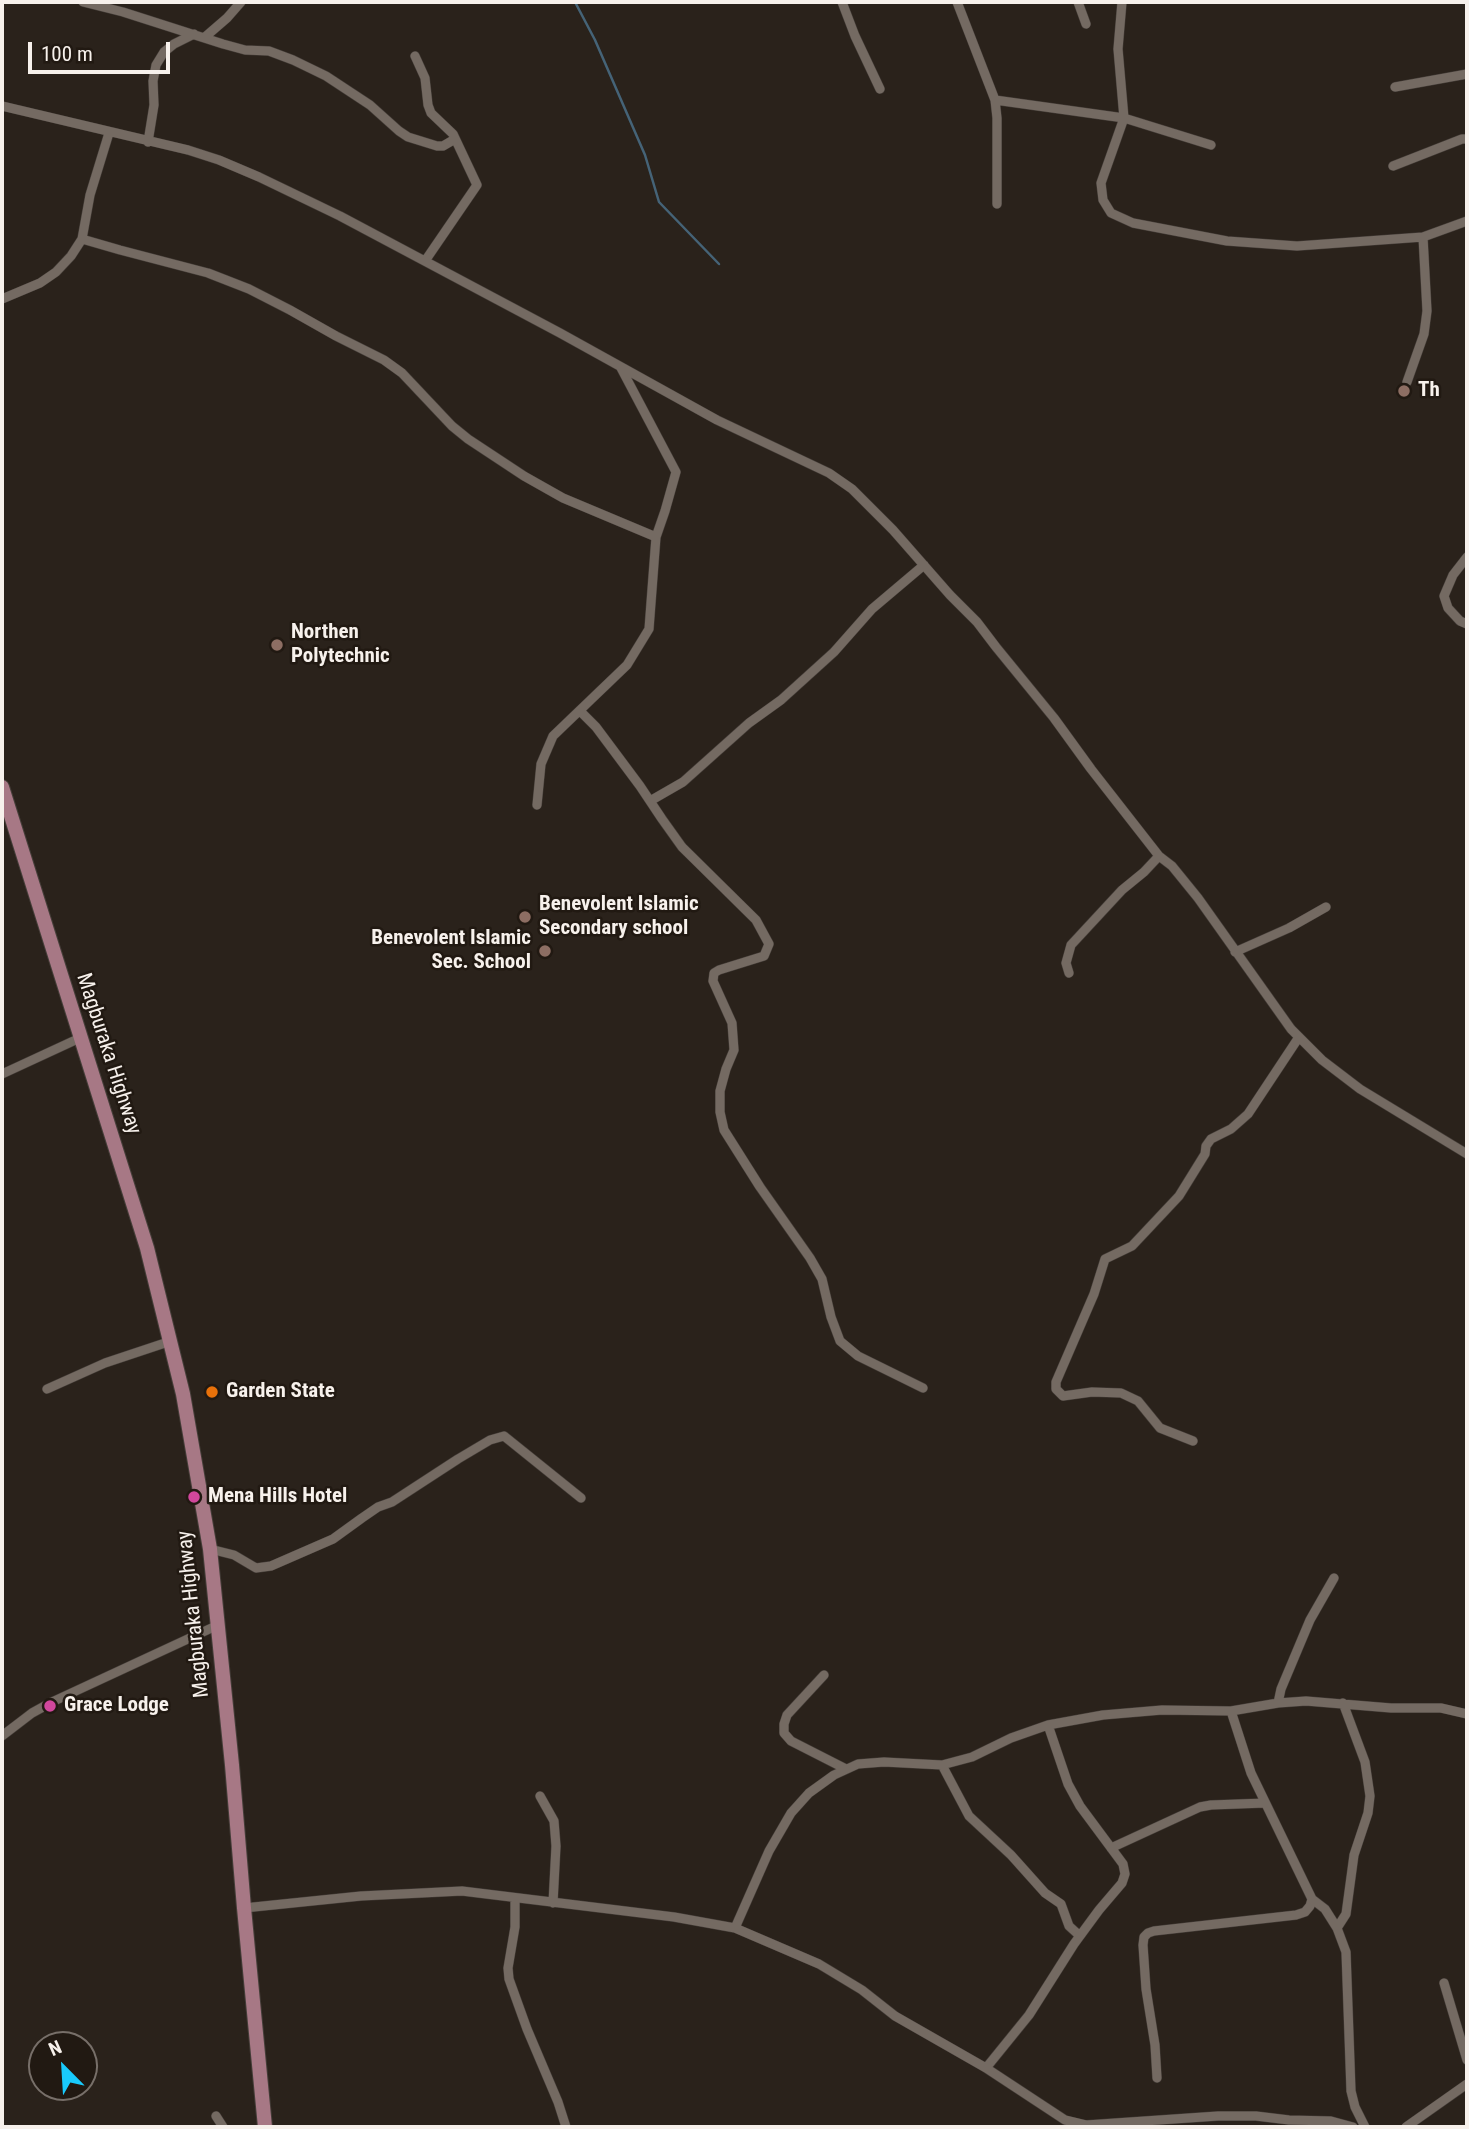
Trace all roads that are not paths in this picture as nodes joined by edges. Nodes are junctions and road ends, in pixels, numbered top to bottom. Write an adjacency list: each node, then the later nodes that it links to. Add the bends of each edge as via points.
1 (83, 2): 8 (street)
2 (241, 2): 9 (street)
3 (842, 2): 13 (street)
4 (957, 2): 14 (street)
5 (1077, 2): 7 (street)
6 (1122, 2): 16 (street, via 1118,49)
7 (1086, 24)
8 (194, 34): 9 (street); 20 (street, via 164,52 156,65)
9 (205, 37): 18 (street, via 244,50 269,51 310,67 419,141 443,146)
10 (415, 56): 18 (street, via 425,78 431,113)
11 (1467, 74): 12 (street)
12 (1395, 87)
13 (880, 89)
14 (995, 100): 16 (street); 23 (street)
15 (2, 106): 17 (street)
16 (1124, 118): 21 (street); 25 (street, via 1101,183 1111,213 1133,222 1227,241 1297,246)
17 (109, 133): 20 (street); 26 (street)
18 (455, 139): 27 (street, via 477,185)
19 (1467, 139): 22 (street)
20 (148, 142): 27 (street, via 188,150 260,177)
21 (1211, 145)
22 (1394, 166)
23 (997, 204)
24 (1467, 221): 25 (street)
25 (1423, 237): 30 (street, via 1427,311)
26 (82, 239): 28 (street, via 56,272); 31 (street, via 208,273 290,310 384,360 452,426 524,476 563,498)
27 (425, 261): 29 (street)
28 (2, 299)
29 (620, 366): 31 (street, via 676,471); 33 (street, via 717,420 830,473 852,489)
30 (1407, 382)
31 (656, 537): 35 (street, via 649,629 627,665)
32 (1467, 557): 34 (street, via 1444,596 1448,608)
33 (923, 565): 37 (street, via 781,700 683,782); 39 (street, via 978,622)
34 (1467, 624)
35 (580, 711): 37 (street); 38 (street, via 553,736 545,752)
36 (2, 788): 43 (main road, Magburaka Highway)
37 (650, 801): 49 (street, via 682,847 756,920 769,944 764,956 714,973 713,981 732,1023 734,1050 720,1091 723,1130 822,1279 840,1341 858,1356)
38 (537, 805)
39 (1159, 856): 41 (street, via 1193,891); 42 (street, via 1071,945 1066,963)
40 (1326, 907): 41 (street)
41 (1236, 951): 44 (street)
42 (1069, 973)
43 (82, 1037): 45 (street); 47 (main road, Magburaka Highway)
44 (1299, 1037): 46 (street, via 1360,1089); 50 (street, via 1248,1114 1211,1139 1179,1196 1132,1246 1105,1259 1056,1382 1063,1396 1121,1393 1138,1401 1160,1428)
45 (2, 1074)
46 (1467, 1154)
47 (171, 1341): 48 (street); 52 (main road, Magburaka Highway)
48 (47, 1388)
49 (923, 1388)
50 (1194, 1441)
51 (581, 1499): 52 (street, via 504,1436 378,1507 333,1539 271,1566 256,1567)
52 (210, 1549): 54 (main road, Magburaka Highway)
53 (1334, 1578): 56 (street, via 1310,1620)
54 (218, 1625): 61 (street, via 52,1702); 70 (main road, Magburaka Highway)
55 (824, 1675): 63 (street, via 787,1716 784,1733)
56 (1278, 1703): 57 (street); 58 (street)
57 (1343, 1703): 59 (street, via 1441,1708); 72 (street, via 1365,1762 1370,1796 1354,1855 1346,1914)
58 (1231, 1711): 60 (street, via 1162,1710); 65 (street)
59 (1467, 1714)
60 (1048, 1725): 62 (street); 66 (street, via 1068,1784)
61 (2, 1736)
62 (942, 1765): 63 (street, via 884,1762); 73 (street, via 969,1816 1045,1894 1061,1904 1069,1926)
63 (846, 1769): 71 (street, via 809,1793 791,1813)
64 (540, 1797): 69 (street, via 554,1822)
65 (1265, 1803): 66 (street, via 1200,1807); 68 (street)
66 (1111, 1848): 73 (street, via 1123,1864 1122,1883)
67 (515, 1898): 69 (street); 70 (street, via 462,1891); 82 (street, via 509,1979)
68 (1312, 1899): 72 (street); 77 (street, via 1305,1912 1296,1915 1154,1931 1144,1937)
69 (552, 1903): 71 (street, via 674,1916)
70 (244, 1908): 81 (main road, Magburaka Highway)
71 (735, 1928): 76 (street, via 819,1964 895,2016)
72 (1337, 1928): 84 (street, via 1346,1952 1351,2091)
73 (1080, 1936): 76 (street, via 1029,2015)
74 (1444, 1983): 75 (street)
75 (1467, 2060)
76 (986, 2068): 83 (street, via 1078,2124 1231,2116 1331,2121)
77 (1157, 2078)
78 (1467, 2084): 85 (street)
79 (216, 2116): 80 (street)
80 (223, 2127)
81 (265, 2127)
82 (566, 2127)
83 (1353, 2127)
84 (1365, 2127)
85 (1406, 2127)

